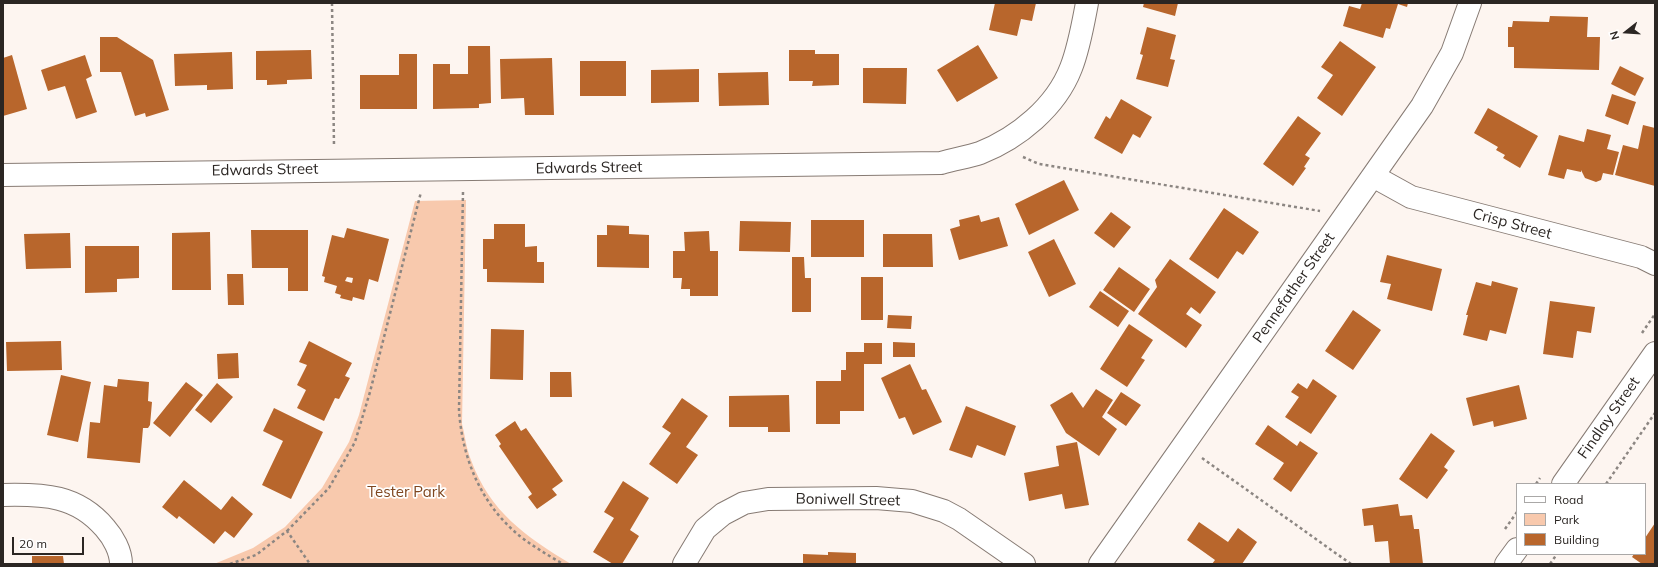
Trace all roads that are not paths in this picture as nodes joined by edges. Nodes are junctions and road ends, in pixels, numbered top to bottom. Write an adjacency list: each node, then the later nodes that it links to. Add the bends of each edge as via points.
1 (1088, 3): 3 (street, Edwards Street, via 1071,69 1042,112 1013,136 979,153 941,163 328,169)
2 (1470, 3): 4 (street, Pennefather Street, via 1452,53 1422,106)
3 (3, 176)
4 (1373, 176): 5 (street, Crisp Street, via 1411,197 1641,257); 13 (street, Pennefather Street)
5 (1655, 264)
6 (1655, 353): 7 (street, Findlay Street)
7 (1564, 483)
8 (3, 495): 10 (street, via 39,494 69,501 94,515 112,536)
9 (1516, 550): 14 (street)
10 (121, 564)
11 (684, 564): 12 (street, Boniwell Street, via 705,529 723,514 744,503 768,499 876,498 912,501 944,511)
12 (1024, 564)
13 (1100, 564)
14 (1506, 564)

